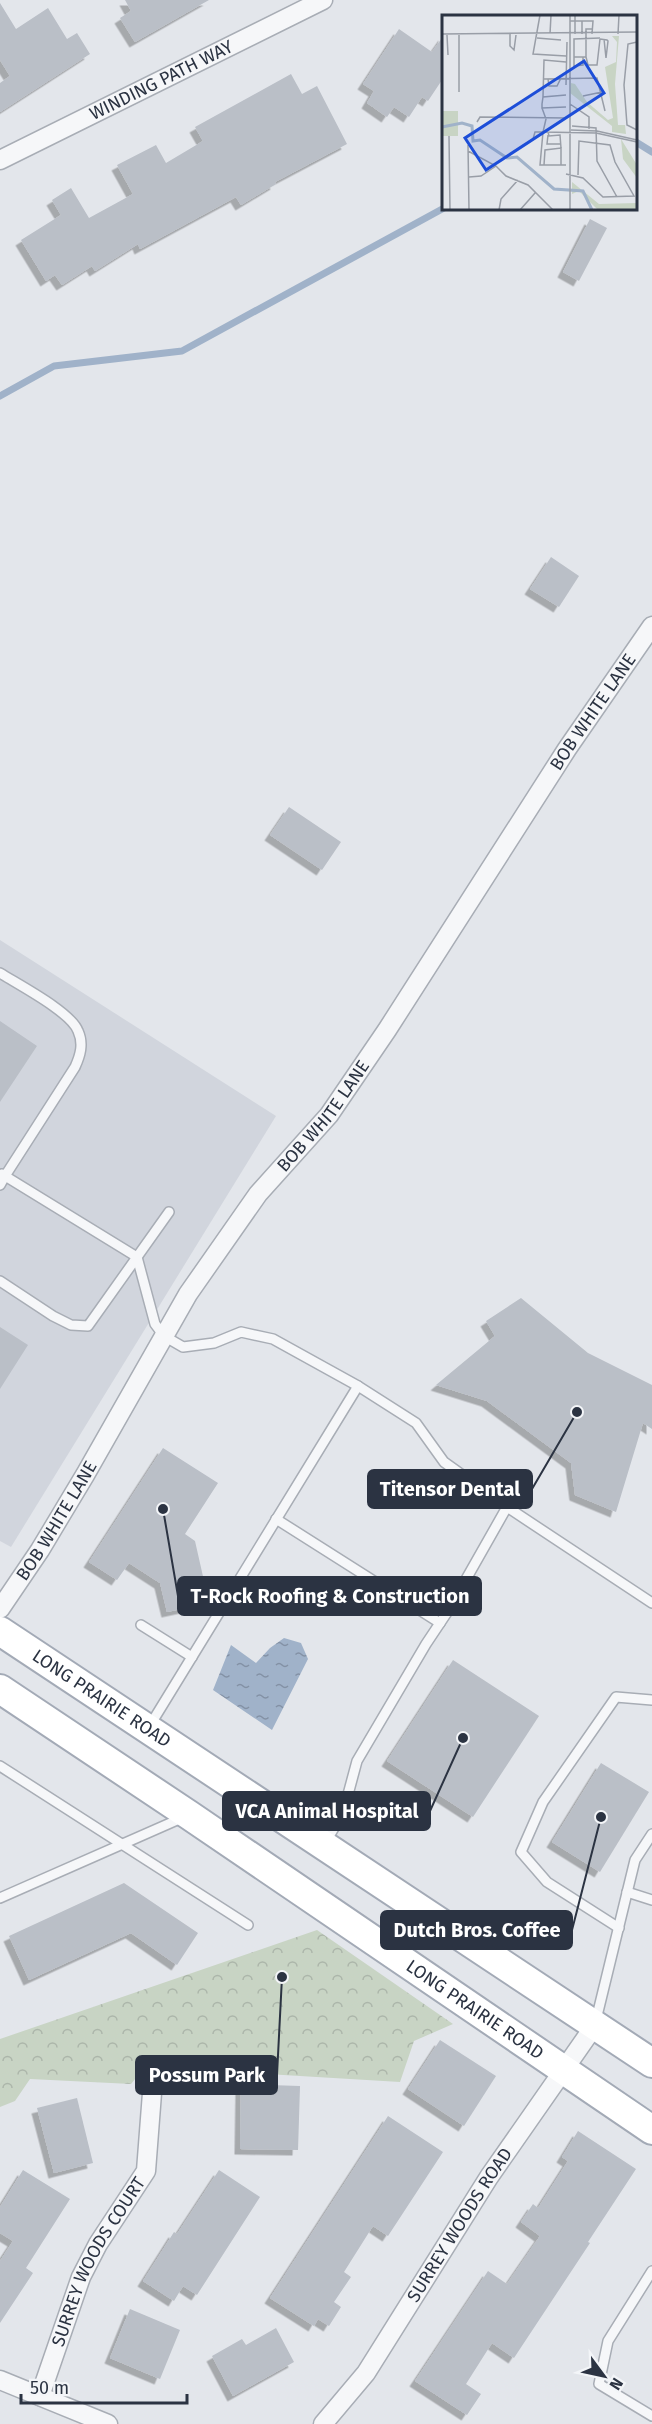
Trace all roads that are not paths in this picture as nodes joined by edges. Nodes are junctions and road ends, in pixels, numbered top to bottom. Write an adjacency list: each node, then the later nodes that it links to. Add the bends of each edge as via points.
1 (323, 0): 2 (street, WINDING PATH WAY)
2 (0, 160)
3 (652, 626): 9 (street, BOB WHITE LANE, via 567,749 335,1106 258,1194 188,1294)
4 (0, 973): 5 (lane, via 68,1017 79,1031 81,1052)
5 (2, 1178): 7 (lane)
6 (169, 1212): 7 (lane)
7 (137, 1257): 8 (lane, via 88,1326 70,1325 52,1316); 9 (lane, via 155,1324)
8 (0, 1281)
9 (164, 1336): 10 (lane, via 183,1347 214,1343 241,1332 273,1339); 14 (street, BOB WHITE LANE, via 46,1541)
10 (358, 1386): 11 (lane, via 416,1423 444,1462); 12 (lane)
11 (507, 1507): 13 (lane); 15 (lane)
12 (276, 1518): 15 (lane); 18 (lane)
13 (652, 1603)
14 (0, 1609)
15 (440, 1623): 26 (lane, via 357,1761 343,1813)
16 (141, 1625): 18 (lane)
17 (0, 1631): 21 (main road, LONG PRAIRIE ROAD)
18 (192, 1657): 21 (lane)
19 (0, 1689): 23 (main road, LONG PRAIRIE ROAD)
20 (652, 1700): 31 (lane, via 616,1697 543,1802 521,1852 547,1882)
21 (147, 1729): 26 (main road, LONG PRAIRIE ROAD)
22 (0, 1766): 25 (lane)
23 (189, 1815): 25 (lane); 34 (main road, LONG PRAIRIE ROAD)
24 (652, 1834): 27 (lane, via 635,1860)
25 (123, 1844): 28 (lane); 30 (lane)
26 (324, 1845): 32 (main road, LONG PRAIRIE ROAD)
27 (627, 1892): 29 (lane); 31 (lane)
28 (0, 1898)
29 (652, 1900)
30 (248, 1925)
31 (619, 1928): 32 (lane)
32 (595, 2025): 33 (main road, LONG PRAIRIE ROAD); 34 (street, SURREY WOODS ROAD)
33 (652, 2063)
34 (563, 2071): 36 (main road, LONG PRAIRIE ROAD); 42 (street, SURREY WOODS ROAD, via 489,2177 366,2373)
35 (152, 2093): 39 (street, SURREY WOODS COURT, via 146,2171 81,2277)
36 (652, 2130)
37 (652, 2271): 40 (lane, via 608,2340 599,2384)
38 (0, 2380): 39 (street)
39 (40, 2396): 41 (street)
40 (652, 2416)
41 (108, 2424)
42 (323, 2424)

